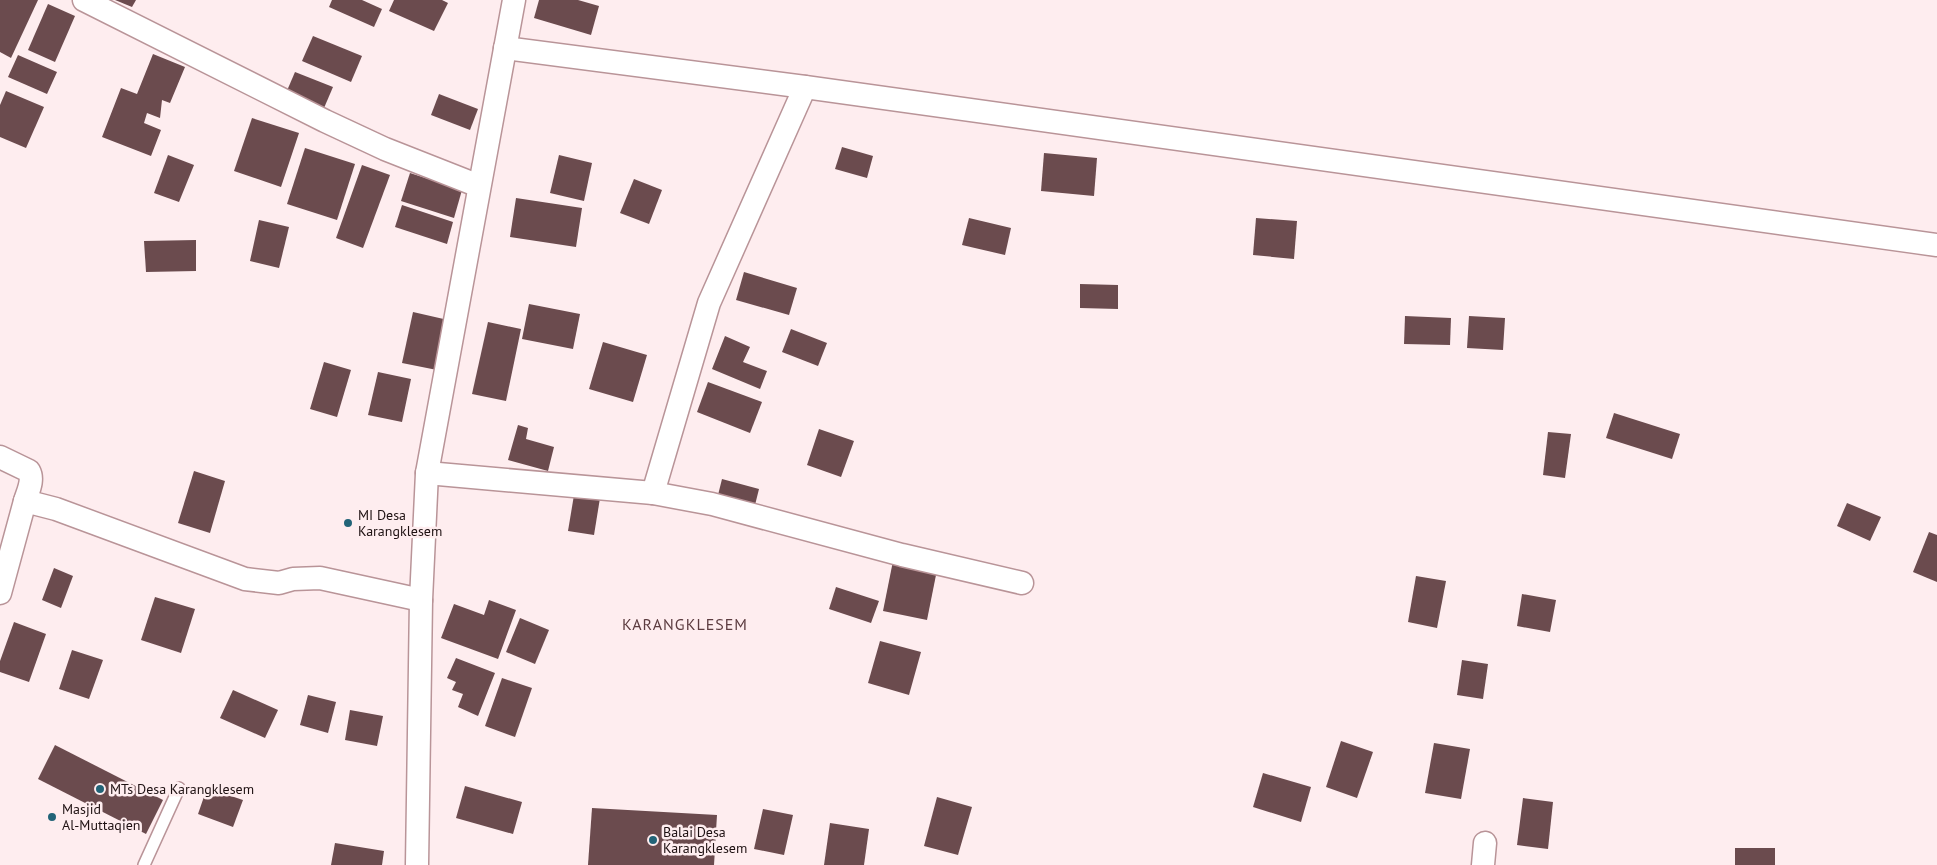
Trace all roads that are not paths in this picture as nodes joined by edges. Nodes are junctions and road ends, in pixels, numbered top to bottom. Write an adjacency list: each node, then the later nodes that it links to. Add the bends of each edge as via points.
1 (84, 0): 5 (street, via 334,125)
2 (514, 0): 3 (street)
3 (505, 48): 4 (street); 5 (street)
4 (805, 87): 6 (street); 9 (street, via 709,302)
5 (479, 186): 8 (street)
6 (1937, 245)
7 (0, 457): 10 (street, via 31,474)
8 (427, 472): 9 (street); 13 (street)
9 (653, 493): 11 (street, via 712,504 902,555)
10 (25, 501): 12 (street); 13 (street, via 56,509 245,579 279,583 320,578)
11 (1022, 583)
12 (0, 593)
13 (421, 600): 16 (street)
14 (179, 788): 15 (lane)
15 (144, 865)
16 (417, 865)

